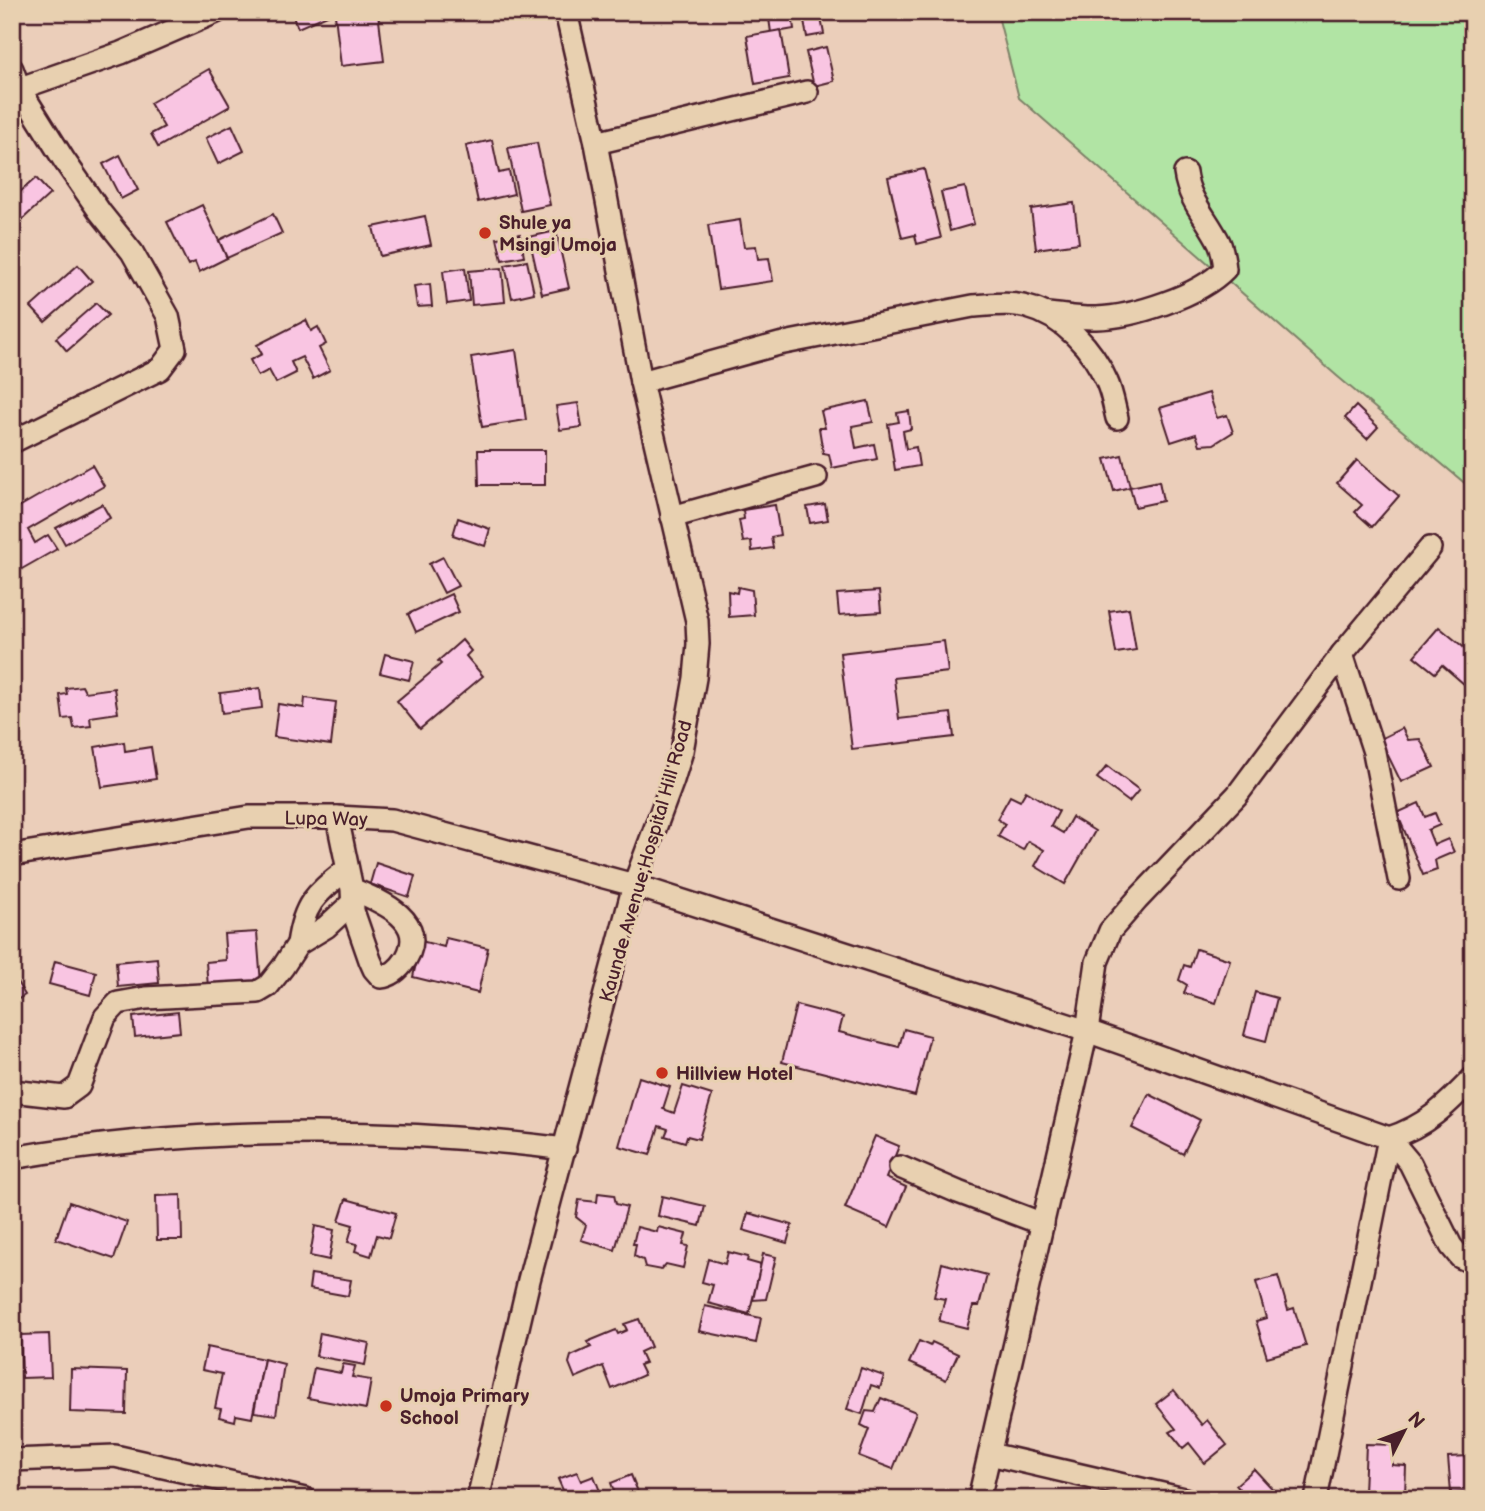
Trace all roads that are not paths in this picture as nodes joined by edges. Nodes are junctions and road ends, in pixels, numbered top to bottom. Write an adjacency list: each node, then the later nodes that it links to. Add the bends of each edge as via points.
1 (216, 12): 3 (street, via 121,53)
2 (566, 12): 5 (street, Kaunde Avenue;Hospital Hill Road)
3 (15, 83): 10 (street, via 100,212 132,252 168,316 175,349 160,369)
4 (807, 92): 5 (street)
5 (596, 143): 8 (street, Kaunde Avenue;Hospital Hill Road)
6 (1185, 173): 7 (street, via 1192,200 1220,244 1225,269 1170,301 1129,313 1096,318)
7 (1045, 314): 8 (street, via 1005,304 973,306 779,344); 9 (street, via 1088,349 1107,382)
8 (641, 382): 12 (street, Kaunde Avenue;Hospital Hill Road)
9 (1117, 418)
10 (12, 442)
11 (816, 477): 12 (street)
12 (672, 517): 18 (street, Kaunde Avenue;Hospital Hill Road, via 697,621 698,644 682,751)
13 (1430, 548): 14 (street)
14 (1342, 654): 17 (street, via 1374,752); 21 (street, via 1237,794 1111,931 1097,962)
15 (337, 817): 16 (street, Lupa Way, via 249,817); 18 (street, Lupa Way, via 392,820); 19 (street)
16 (12, 855)
17 (1399, 879)
18 (634, 885): 21 (street, Lupa Way); 25 (street, Kaunde Avenue;Hospital Hill Road)
19 (350, 887): 20 (street, via 326,927); 20 (street, via 309,904)
20 (298, 943): 23 (street, via 268,986 258,992 118,1003 105,1017 79,1086 72,1093 64,1097)
21 (1087, 1031): 24 (street, Lupa Way); 28 (street)
22 (1473, 1078): 24 (street, via 1426,1122)
23 (12, 1091)
24 (1389, 1138): 29 (street, via 1410,1163 1451,1246); 36 (street)
25 (565, 1149): 26 (street, via 466,1138 267,1134 66,1149); 33 (street, Kaunde Avenue;Hospital Hill Road)
26 (12, 1158)
27 (900, 1167): 28 (street)
28 (1043, 1224): 30 (street)
29 (1473, 1263)
30 (990, 1454): 34 (street); 35 (street)
31 (12, 1460): 32 (street, via 115,1457)
32 (305, 1499)
33 (478, 1499)
34 (979, 1499)
35 (1184, 1499)
36 (1315, 1499)

